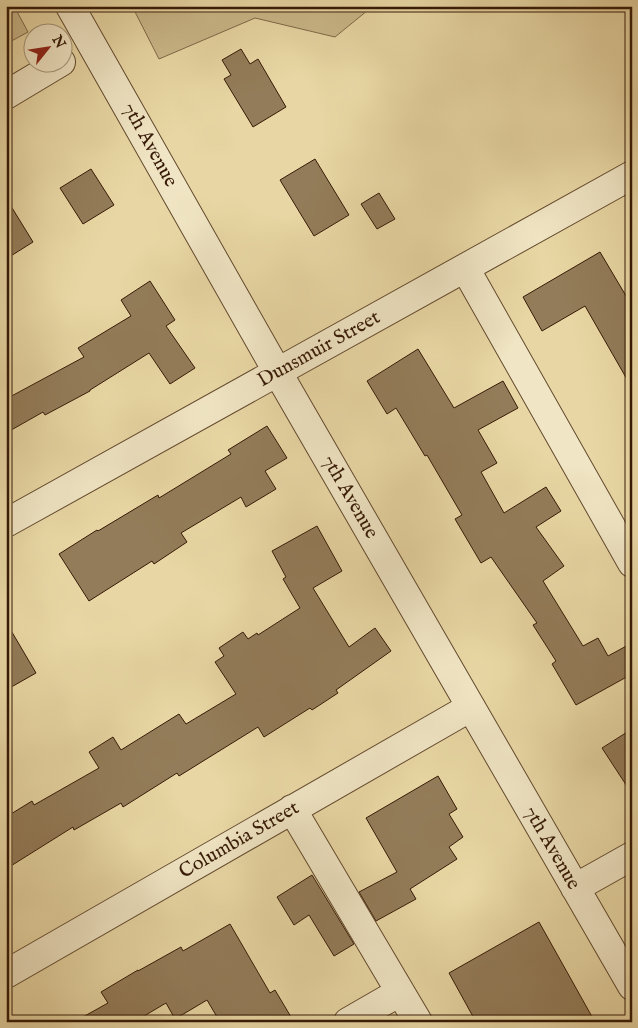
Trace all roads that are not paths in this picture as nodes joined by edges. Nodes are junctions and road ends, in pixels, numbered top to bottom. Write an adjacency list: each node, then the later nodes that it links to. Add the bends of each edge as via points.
1 (70, 6): 2 (street, 7th Avenue)
2 (93, 45): 3 (street); 8 (street, 7th Avenue)
3 (72, 57)
4 (44, 72): 5 (street)
5 (6, 94)
6 (632, 175): 7 (street, Dunsmuir Street)
7 (465, 268): 8 (street, Dunsmuir Street); 10 (street)
8 (278, 373): 9 (street, Dunsmuir Street); 11 (street, 7th Avenue)
9 (6, 523)
10 (632, 562)
11 (471, 707): 12 (street, Columbia Street); 14 (street, 7th Avenue)
12 (292, 809): 15 (street, Columbia Street); 17 (street)
13 (632, 856): 14 (street)
14 (575, 888): 16 (street, 7th Avenue)
15 (6, 974)
16 (632, 986)
17 (400, 992): 18 (street); 19 (street)
18 (348, 1022)
19 (418, 1022)

